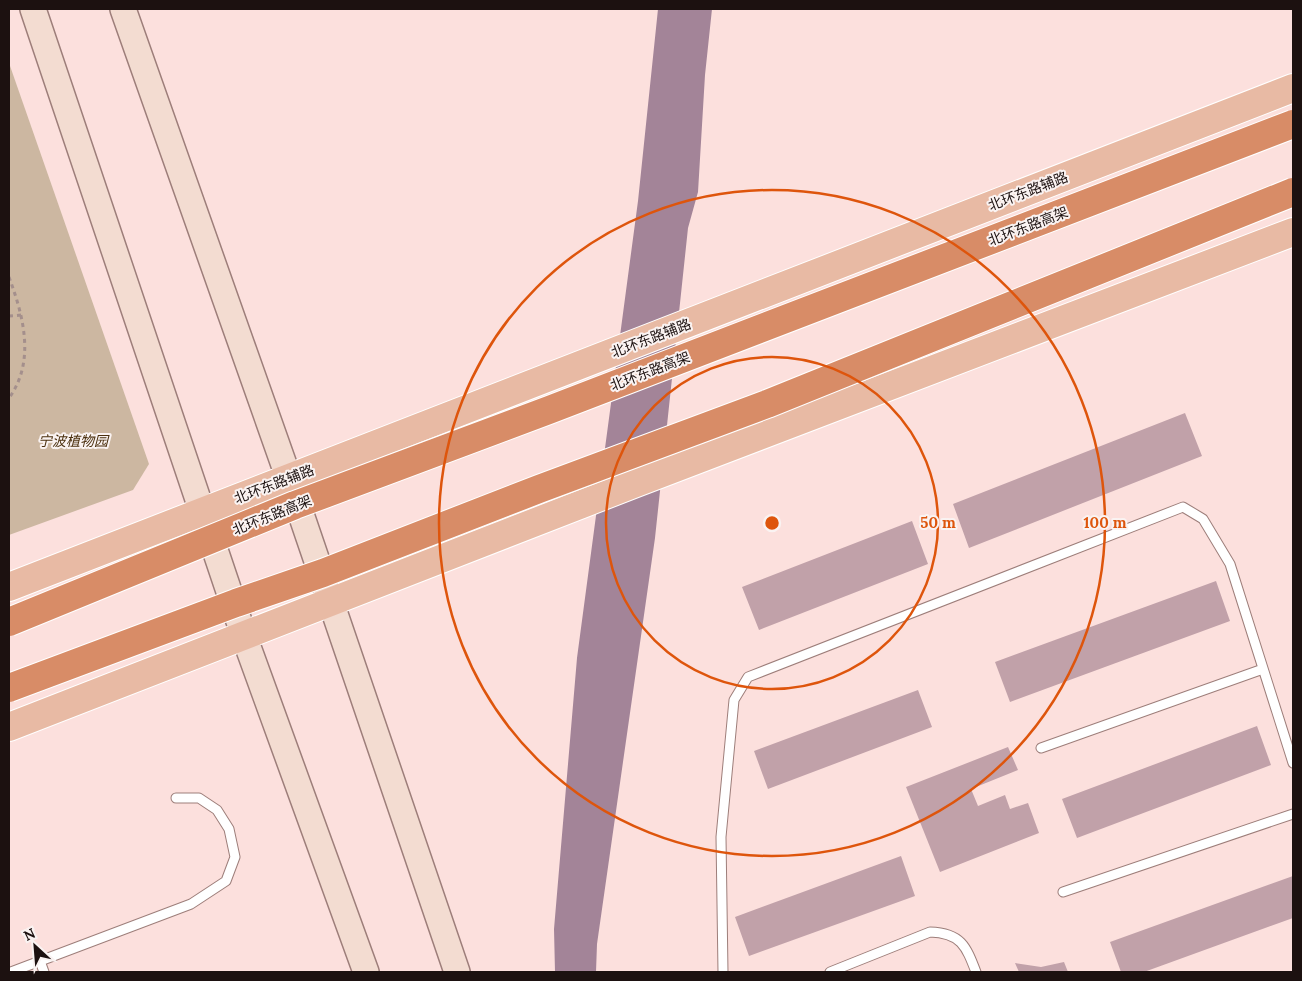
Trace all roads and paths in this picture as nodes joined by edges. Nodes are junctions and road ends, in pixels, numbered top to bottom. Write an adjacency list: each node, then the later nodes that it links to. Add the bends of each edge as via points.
1 (32, 9): 12 (street)
2 (123, 9): 11 (street)
3 (1293, 88): 11 (main road, 北环东路辅路)
4 (1293, 124): 15 (highway, 北环东路高架, bridge, via 295,505)
5 (1293, 192): 18 (highway, bridge, via 767,404)
6 (1293, 232): 14 (main road)
7 (9, 276): 8 (path)
8 (22, 315): 9 (path); 10 (path, via 26,342 20,372)
9 (9, 316)
10 (9, 398)
11 (289, 478): 12 (main road, 北环东路辅路); 14 (street)
12 (201, 513): 13 (main road, 北环东路辅路); 16 (street)
13 (9, 588)
14 (330, 602): 16 (main road); 29 (street)
15 (9, 622)
16 (244, 636): 19 (main road); 28 (street)
17 (1263, 669): 20 (lane); 21 (lane); 30 (lane, via 1230,564 1203,518 1183,507 748,677 734,700 721,836)
18 (9, 688)
19 (9, 727)
20 (1041, 748)
21 (1293, 763)
22 (176, 798): 25 (lane, via 199,798 217,810 229,829 235,858 226,881 191,904)
23 (1293, 814): 24 (lane)
24 (1063, 892)
25 (40, 962): 26 (lane); 27 (lane)
26 (11, 972)
27 (44, 972)
28 (366, 972)
29 (457, 972)
30 (723, 972)
31 (830, 972): 32 (lane, via 930,932 946,933 966,947)
32 (976, 972)

